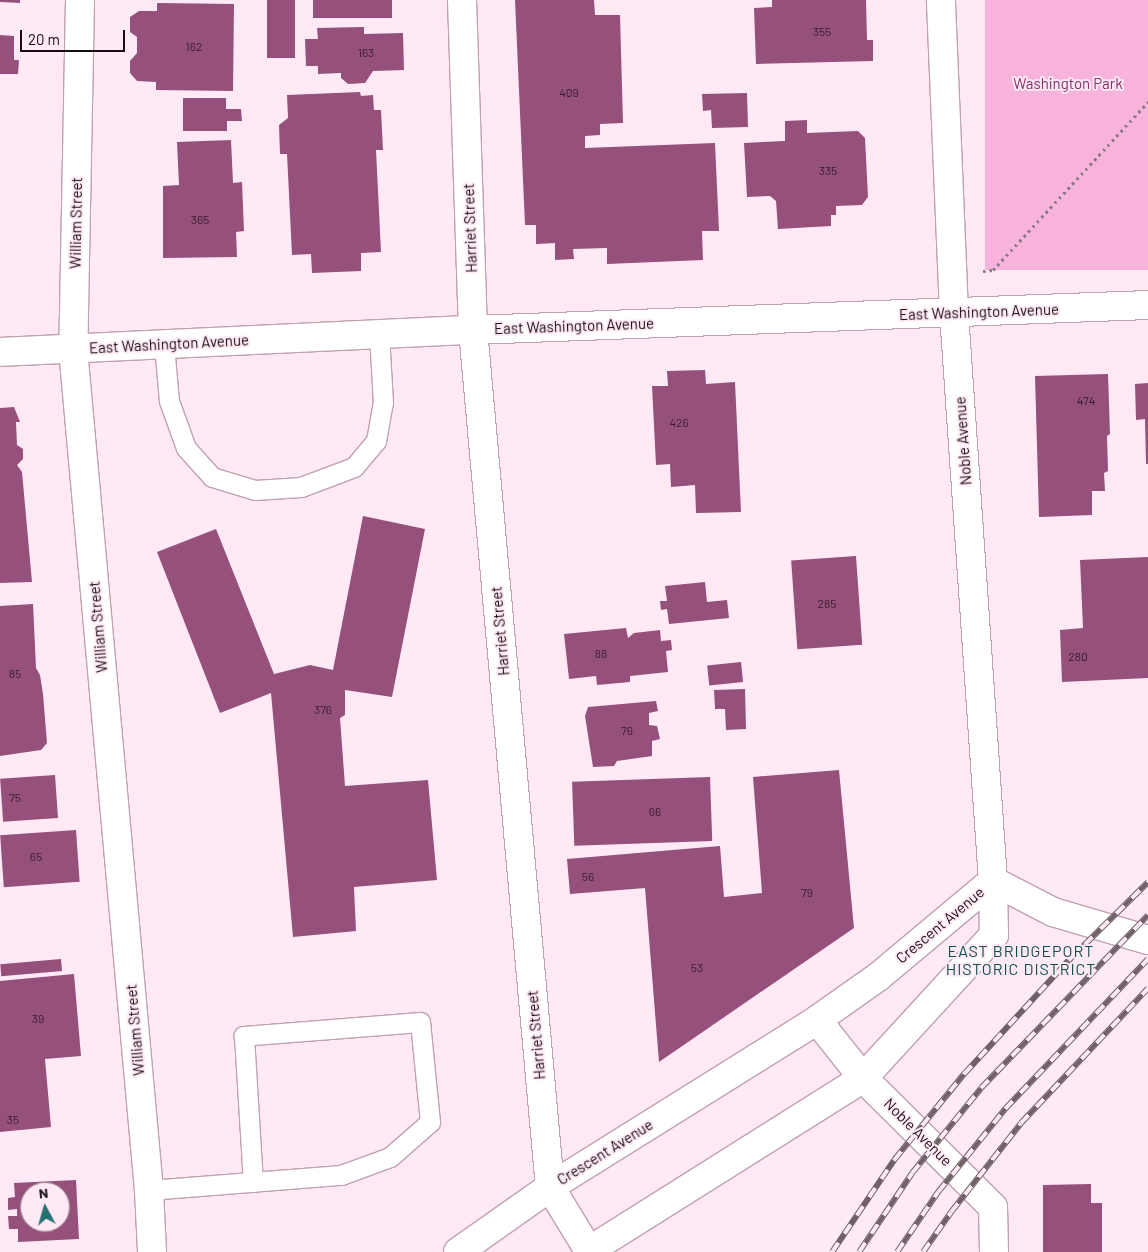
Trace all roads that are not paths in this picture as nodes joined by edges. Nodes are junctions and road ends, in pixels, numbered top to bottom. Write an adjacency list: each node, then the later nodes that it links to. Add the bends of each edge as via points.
1 (80, 0): 9 (main road, William Street)
2 (462, 0): 6 (main road, Harriet Street)
3 (941, 0): 5 (main road, Noble Avenue)
4 (1148, 305): 5 (main road, East Washington Avenue)
5 (954, 313): 6 (main road, East Washington Avenue); 11 (main road, Noble Avenue)
6 (473, 330): 7 (main road, East Washington Avenue); 16 (main road, Harriet Street)
7 (379, 334): 8 (main road, East Washington Avenue); 8 (lane, via 383,403 376,441 354,468 301,486 255,490 212,476 186,448 170,401)
8 (164, 345): 9 (main road, East Washington Avenue)
9 (73, 349): 10 (main road, East Washington Avenue); 17 (main road, William Street)
10 (0, 352)
11 (993, 882): 12 (main road, via 1053,912); 13 (main road, Crescent Avenue, via 878,977); 14 (main road, Crescent Avenue, via 994,935)
12 (1148, 940)
13 (817, 1020): 14 (main road, Noble Avenue); 16 (main road, Crescent Avenue)
14 (863, 1078): 20 (main road, Crescent Avenue); 21 (main road, Noble Avenue, via 992,1207)
15 (253, 1182): 15 (lane, via 341,1175 390,1157 430,1122 420,1022 244,1036); 17 (lane)
16 (550, 1187): 19 (main road, Crescent Avenue); 20 (main road, Harriet Street)
17 (149, 1190): 18 (main road, William Street)
18 (152, 1252)
19 (458, 1252)
20 (588, 1252)
21 (994, 1252)

